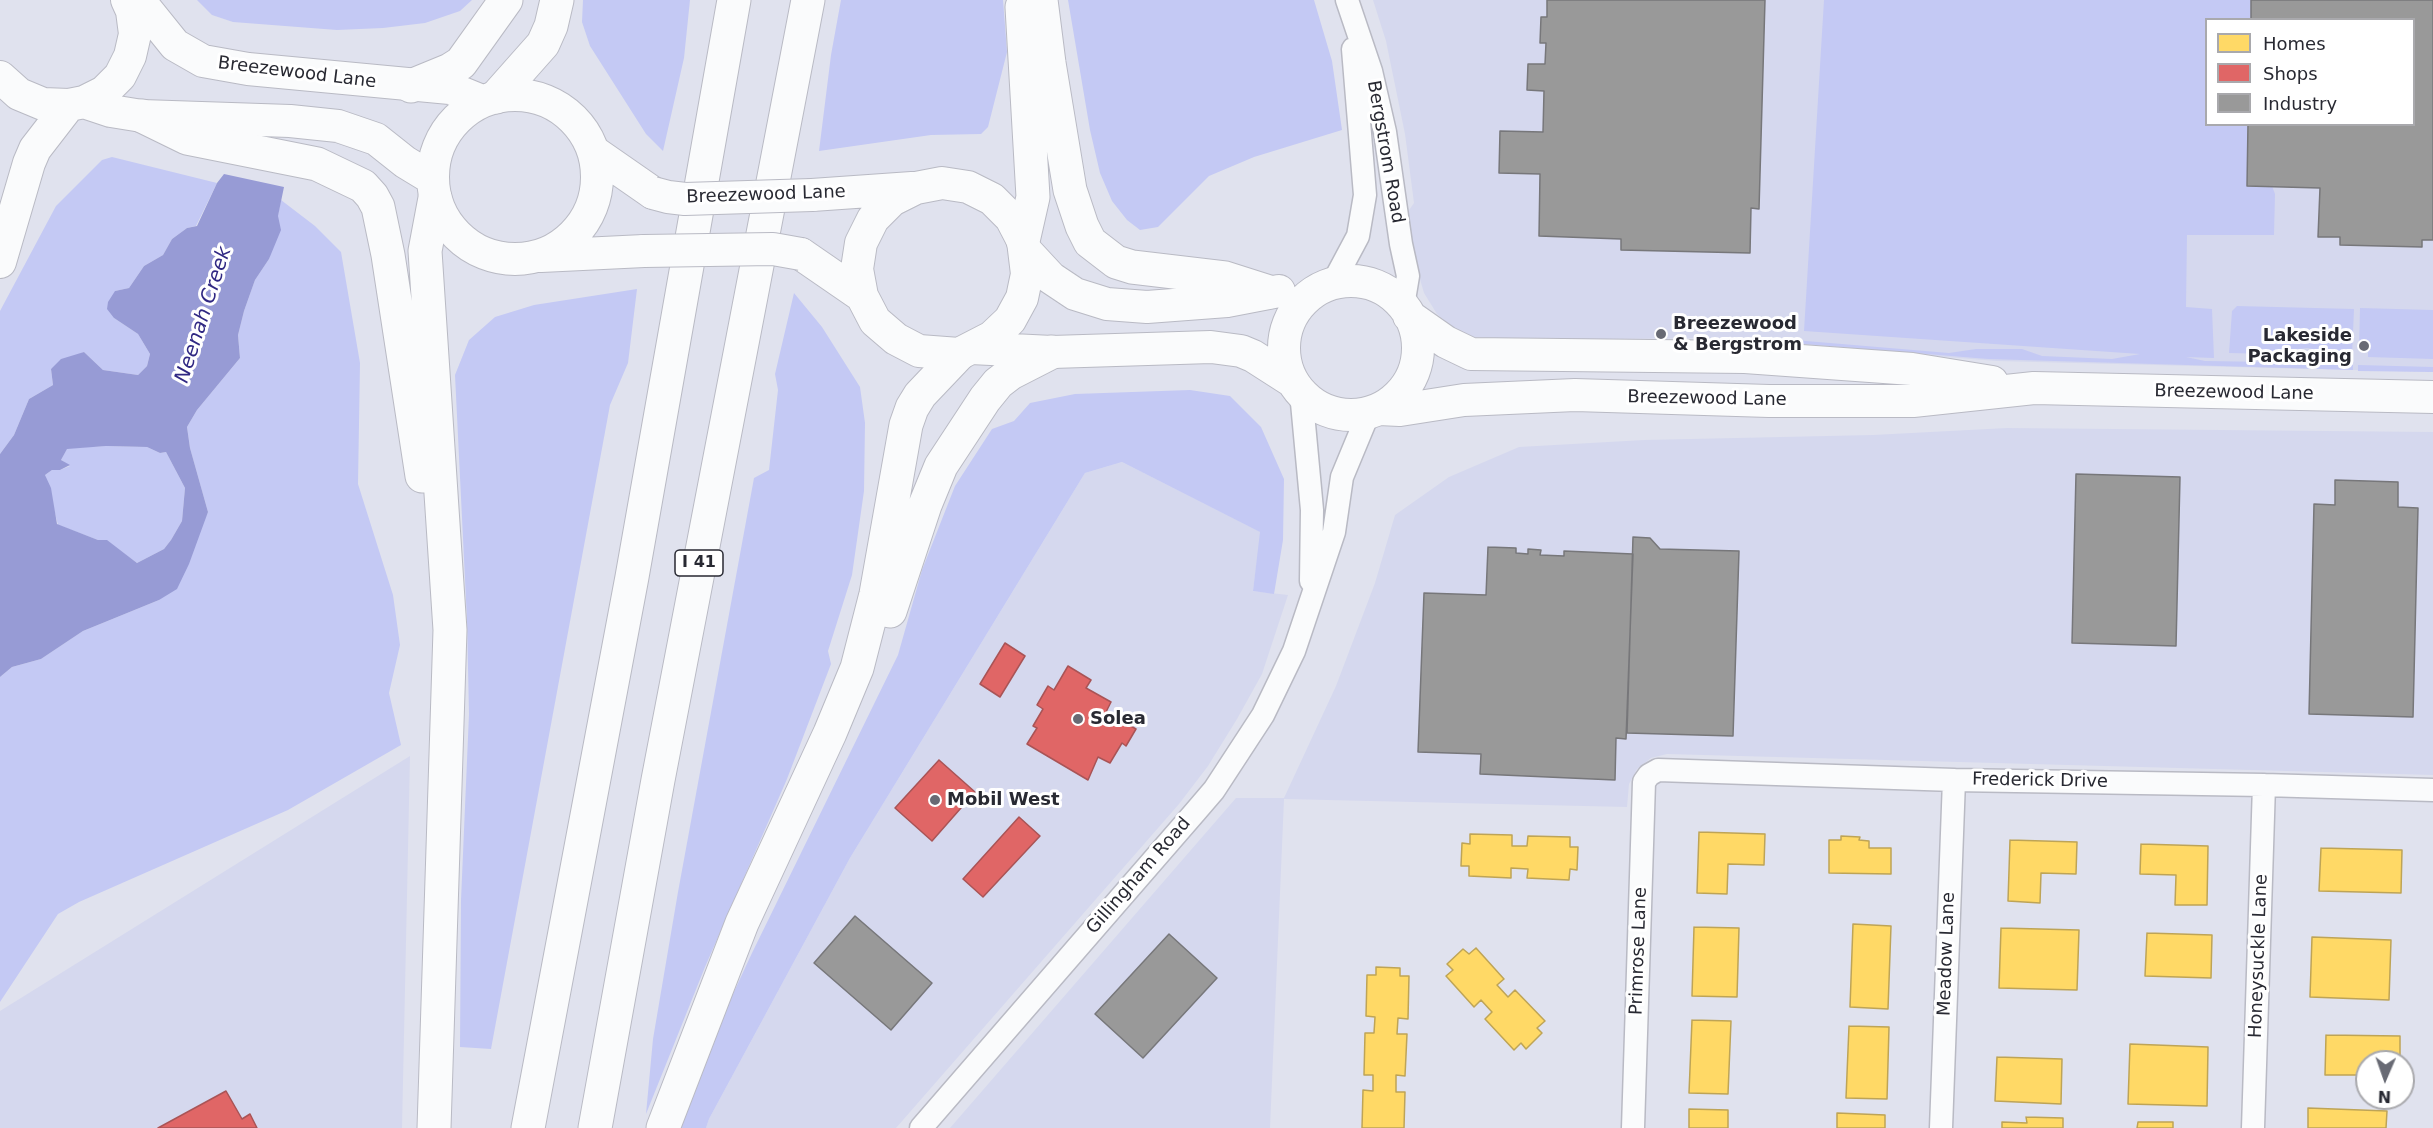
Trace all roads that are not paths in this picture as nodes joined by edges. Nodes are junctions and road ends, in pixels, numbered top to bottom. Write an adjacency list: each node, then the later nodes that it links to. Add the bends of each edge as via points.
1 (128, 0): 13 (main road, via 135,34 130,56 120,76 104,92)
2 (135, 0): 11 (main road, Breezewood Lane, via 174,45 202,61)
3 (506, 0): 11 (highway, via 461,63)
4 (556, 0): 12 (highway, via 543,44)
5 (734, 0): 39 (highway, via 632,577)
6 (808, 0): 40 (highway, I 41)
7 (1021, 0): 18 (highway, via 1033,197)
8 (1041, 0): 22 (highway, via 1071,190 1090,242 1116,262 1132,267 1225,278)
9 (1347, 0): 21 (street, Bergstrom Road, via 1365,195 1358,236); 24 (street, Bergstrom Road, via 1371,71 1384,132 1408,276)
10 (0, 77): 13 (main road, via 19,94 43,104)
11 (411, 86): 12 (main road, Breezewood Lane, via 450,88)
12 (489, 99): 15 (main road, via 521,95 545,100 566,112 583,130); 17 (main road, via 465,111 441,141 434,160)
13 (77, 104): 14 (main road); 20 (main road, via 35,149)
14 (142, 116): 17 (main road, via 339,126 376,139); 33 (highway, via 187,138 317,164 363,186 378,207 433,553)
15 (594, 152): 16 (main road, Breezewood Lane, bridge, via 653,193 685,199); 19 (main road, via 596,195 588,216 558,247)
16 (916, 188): 18 (main road, via 942,183 968,187 992,199 1011,218); 23 (main road, via 892,200 873,219 861,243 857,270)
17 (434, 189): 19 (main road, via 446,222 464,241 486,254 511,259); 33 (highway, via 425,251 448,567)
18 (1024, 246): 22 (main road, via 1051,278 1075,294 1107,304 1147,307 1227,301); 25 (main road, via 1027,274 1022,298 1010,320 992,337)
19 (537, 256): 23 (main road, bridge, via 773,249 801,254)
20 (0, 262)
21 (1326, 284): 22 (main road); 24 (main road, via 1372,285 1389,293); 27 (main road, via 1302,303 1290,319 1285,360)
22 (1269, 292)
23 (862, 296): 25 (main road, via 875,321 896,339 919,351)
24 (1406, 311): 28 (main road, Breezewood Lane, via 1446,342 1471,354 1722,356 1808,361 1912,369); 30 (main road, via 1417,337 1417,358 1404,388)
25 (965, 351): 26 (main road); 32 (highway, via 920,395 906,425 876,594 857,668)
26 (1052, 352): 27 (main road, via 1230,349 1253,356); 32 (highway, via 998,383 941,466 885,627 858,689)
27 (1296, 386): 30 (main road, via 1315,404 1332,412 1350,415); 31 (street, Gillingham Road, via 1312,510)
28 (2034, 388): 29 (main road, Breezewood Lane); 30 (main road, Breezewood Lane, via 1913,401 1575,395 1464,400)
29 (2433, 397)
30 (1374, 410): 31 (street, Gillingham Road, via 1342,477 1334,532)
31 (1311, 595): 42 (street, Gillingham Road, via 1294,651 1263,715 1214,790)
32 (830, 733): 41 (highway, via 742,923)
33 (447, 736): 38 (highway)
34 (1649, 775): 35 (street, Frederick Drive, via 1658,770); 43 (street, Primrose Lane, via 1644,782)
35 (1954, 780): 36 (street, Frederick Drive); 44 (street, Meadow Lane)
36 (2264, 785): 37 (street, Frederick Drive); 45 (street, Honeysuckle Lane)
37 (2433, 790)
38 (434, 1128)
39 (528, 1128)
40 (595, 1128)
41 (663, 1128)
42 (921, 1128)
43 (1633, 1128)
44 (1941, 1128)
45 (2253, 1128)

